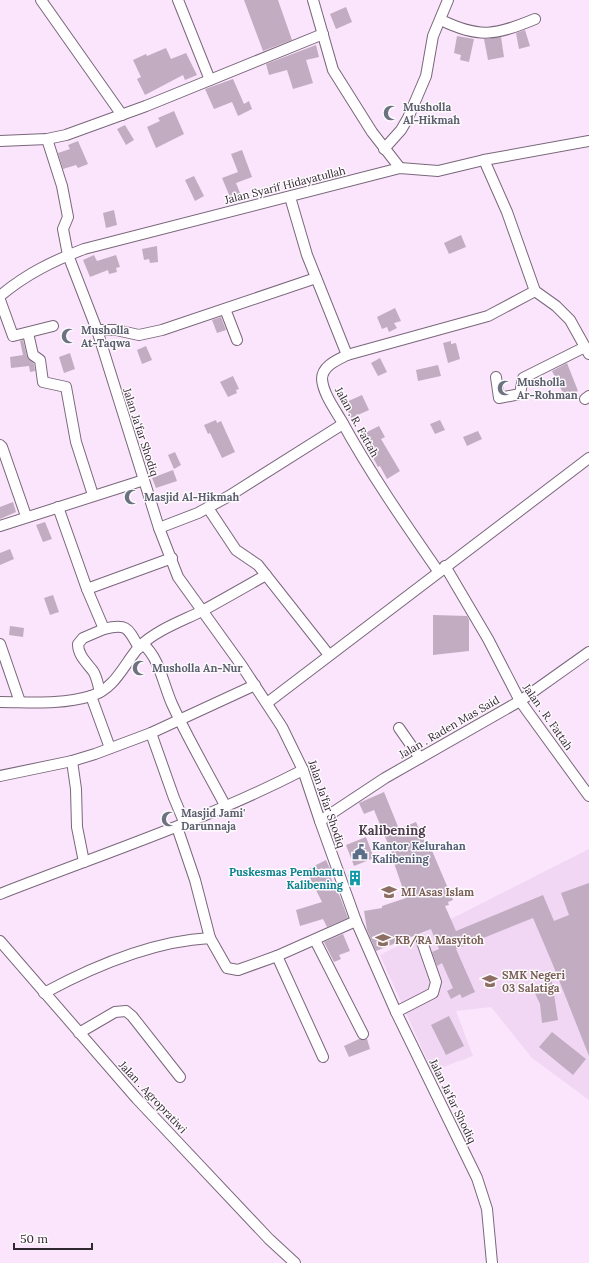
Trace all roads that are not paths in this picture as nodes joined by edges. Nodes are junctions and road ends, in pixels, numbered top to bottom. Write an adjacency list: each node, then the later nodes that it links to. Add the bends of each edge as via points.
1 (41, 0): 9 (street)
2 (178, 0): 8 (street)
3 (313, 0): 7 (street)
4 (448, 0): 6 (street)
5 (535, 19): 6 (street, via 508,30 477,34 460,30)
6 (441, 20): 13 (street, via 433,36 426,76 408,118)
7 (323, 34): 8 (street); 13 (street, via 334,70)
8 (210, 80): 9 (street)
9 (122, 115): 10 (street, via 66,135)
10 (46, 139): 11 (street); 17 (street, Jalan Ja'far Shodiq, via 62,186 68,217 63,230)
11 (0, 141)
12 (589, 141): 14 (street, Jalan Syarif Hidayatullah)
13 (384, 149): 15 (street)
14 (484, 160): 15 (street, Jalan Syarif Hidayatullah, via 438,171); 19 (street, via 507,212)
15 (400, 168): 16 (street, Jalan Syarif Hidayatullah)
16 (290, 197): 17 (street, Jalan Syarif Hidayatullah); 18 (street)
17 (68, 255): 20 (street, Jalan Syarif Hidayatullah, via 29,273); 24 (street, Jalan Ja'far Shodiq)
18 (316, 278): 22 (street); 28 (street)
19 (535, 291): 27 (street, via 570,320); 28 (street, Jalan . R. Fattah, via 488,316)
20 (0, 296)
21 (0, 300): 25 (street, via 12,335)
22 (225, 309): 24 (street, via 162,330 138,335 116,330); 26 (street)
23 (53, 326): 25 (street)
24 (97, 330): 33 (street, Jalan Ja'far Shodiq)
25 (28, 333): 34 (street, via 33,355 40,360 43,382 66,387 76,442)
26 (237, 340)
27 (587, 350): 29 (street, via 523,378 520,394 499,398)
28 (347, 355): 30 (street, Jalan . R. Fattah, via 327,366 322,379)
29 (496, 377)
30 (343, 424): 36 (street); 41 (street, Jalan . R. Fattah, via 372,472)
31 (0, 445): 37 (street)
32 (589, 458): 41 (street)
33 (144, 480): 34 (street); 39 (street, Jalan Ja'far Shodiq)
34 (93, 495): 35 (street)
35 (58, 507): 37 (street); 43 (street)
36 (208, 508): 39 (street); 42 (street, via 236,550 258,565)
37 (26, 516): 38 (street)
38 (0, 526)
39 (160, 528): 40 (street, Jalan Ja'far Shodiq)
40 (172, 558): 43 (street); 44 (street, Jalan Ja'far Shodiq, via 178,577)
41 (442, 568): 49 (street); 52 (street, Jalan . R. Fattah, via 488,639)
42 (266, 575): 44 (street); 49 (street)
43 (87, 589): 45 (street)
44 (202, 611): 47 (street, via 179,621); 50 (street, Jalan Ja'far Shodiq)
45 (104, 629): 47 (street, via 124,627); 51 (street, via 83,638 78,644 78,650 93,671)
46 (0, 644): 54 (street)
47 (141, 646): 51 (street, via 125,669); 56 (street, via 149,650 154,658)
48 (589, 652): 52 (street, Jalan . Raden Mas Said)
49 (329, 655): 55 (street)
50 (255, 685): 55 (street, Jalan Ja'far Shodiq); 56 (street)
51 (96, 694): 54 (street, via 47,704); 59 (street)
52 (520, 700): 60 (street, Jalan . Raden Mas Said); 64 (street, Jalan . R. Fattah)
53 (0, 702): 54 (street)
54 (20, 702)
55 (267, 703): 62 (street, Jalan Ja'far Shodiq)
56 (181, 720): 58 (street); 65 (street)
57 (399, 728): 60 (street)
58 (151, 733): 59 (street); 67 (street)
59 (110, 748): 61 (street)
60 (420, 758): 66 (street, Jalan . Raden Mas Said)
61 (72, 761): 63 (street); 68 (street, via 77,827)
62 (303, 770): 65 (street); 66 (street, Jalan Ja'far Shodiq)
63 (0, 776)
64 (589, 796)
65 (226, 807): 67 (street)
66 (320, 821): 70 (street, Jalan Ja'far Shodiq)
67 (181, 826): 68 (street); 71 (street)
68 (84, 862): 69 (street)
69 (0, 894)
70 (356, 922): 72 (street); 77 (street, Jalan Ja'far Shodiq)
71 (210, 938): 75 (street, via 227,968 233,970); 76 (street, via 158,947 118,959)
72 (315, 940): 75 (street); 79 (street)
73 (0, 941): 76 (street, Jalan . Agropratiwi)
74 (422, 942): 77 (street, via 436,988 433,993)
75 (277, 956): 80 (street)
76 (44, 993): 78 (street, Jalan . Agropratiwi)
77 (396, 1012): 83 (street, Jalan Ja'far Shodiq, via 477,1178 487,1209)
78 (79, 1033): 81 (street, via 115,1012 126,1011); 82 (street, Jalan . Agropratiwi, via 137,1099 269,1239)
79 (363, 1034)
80 (323, 1058)
81 (180, 1077)
82 (295, 1263)
83 (492, 1263)

